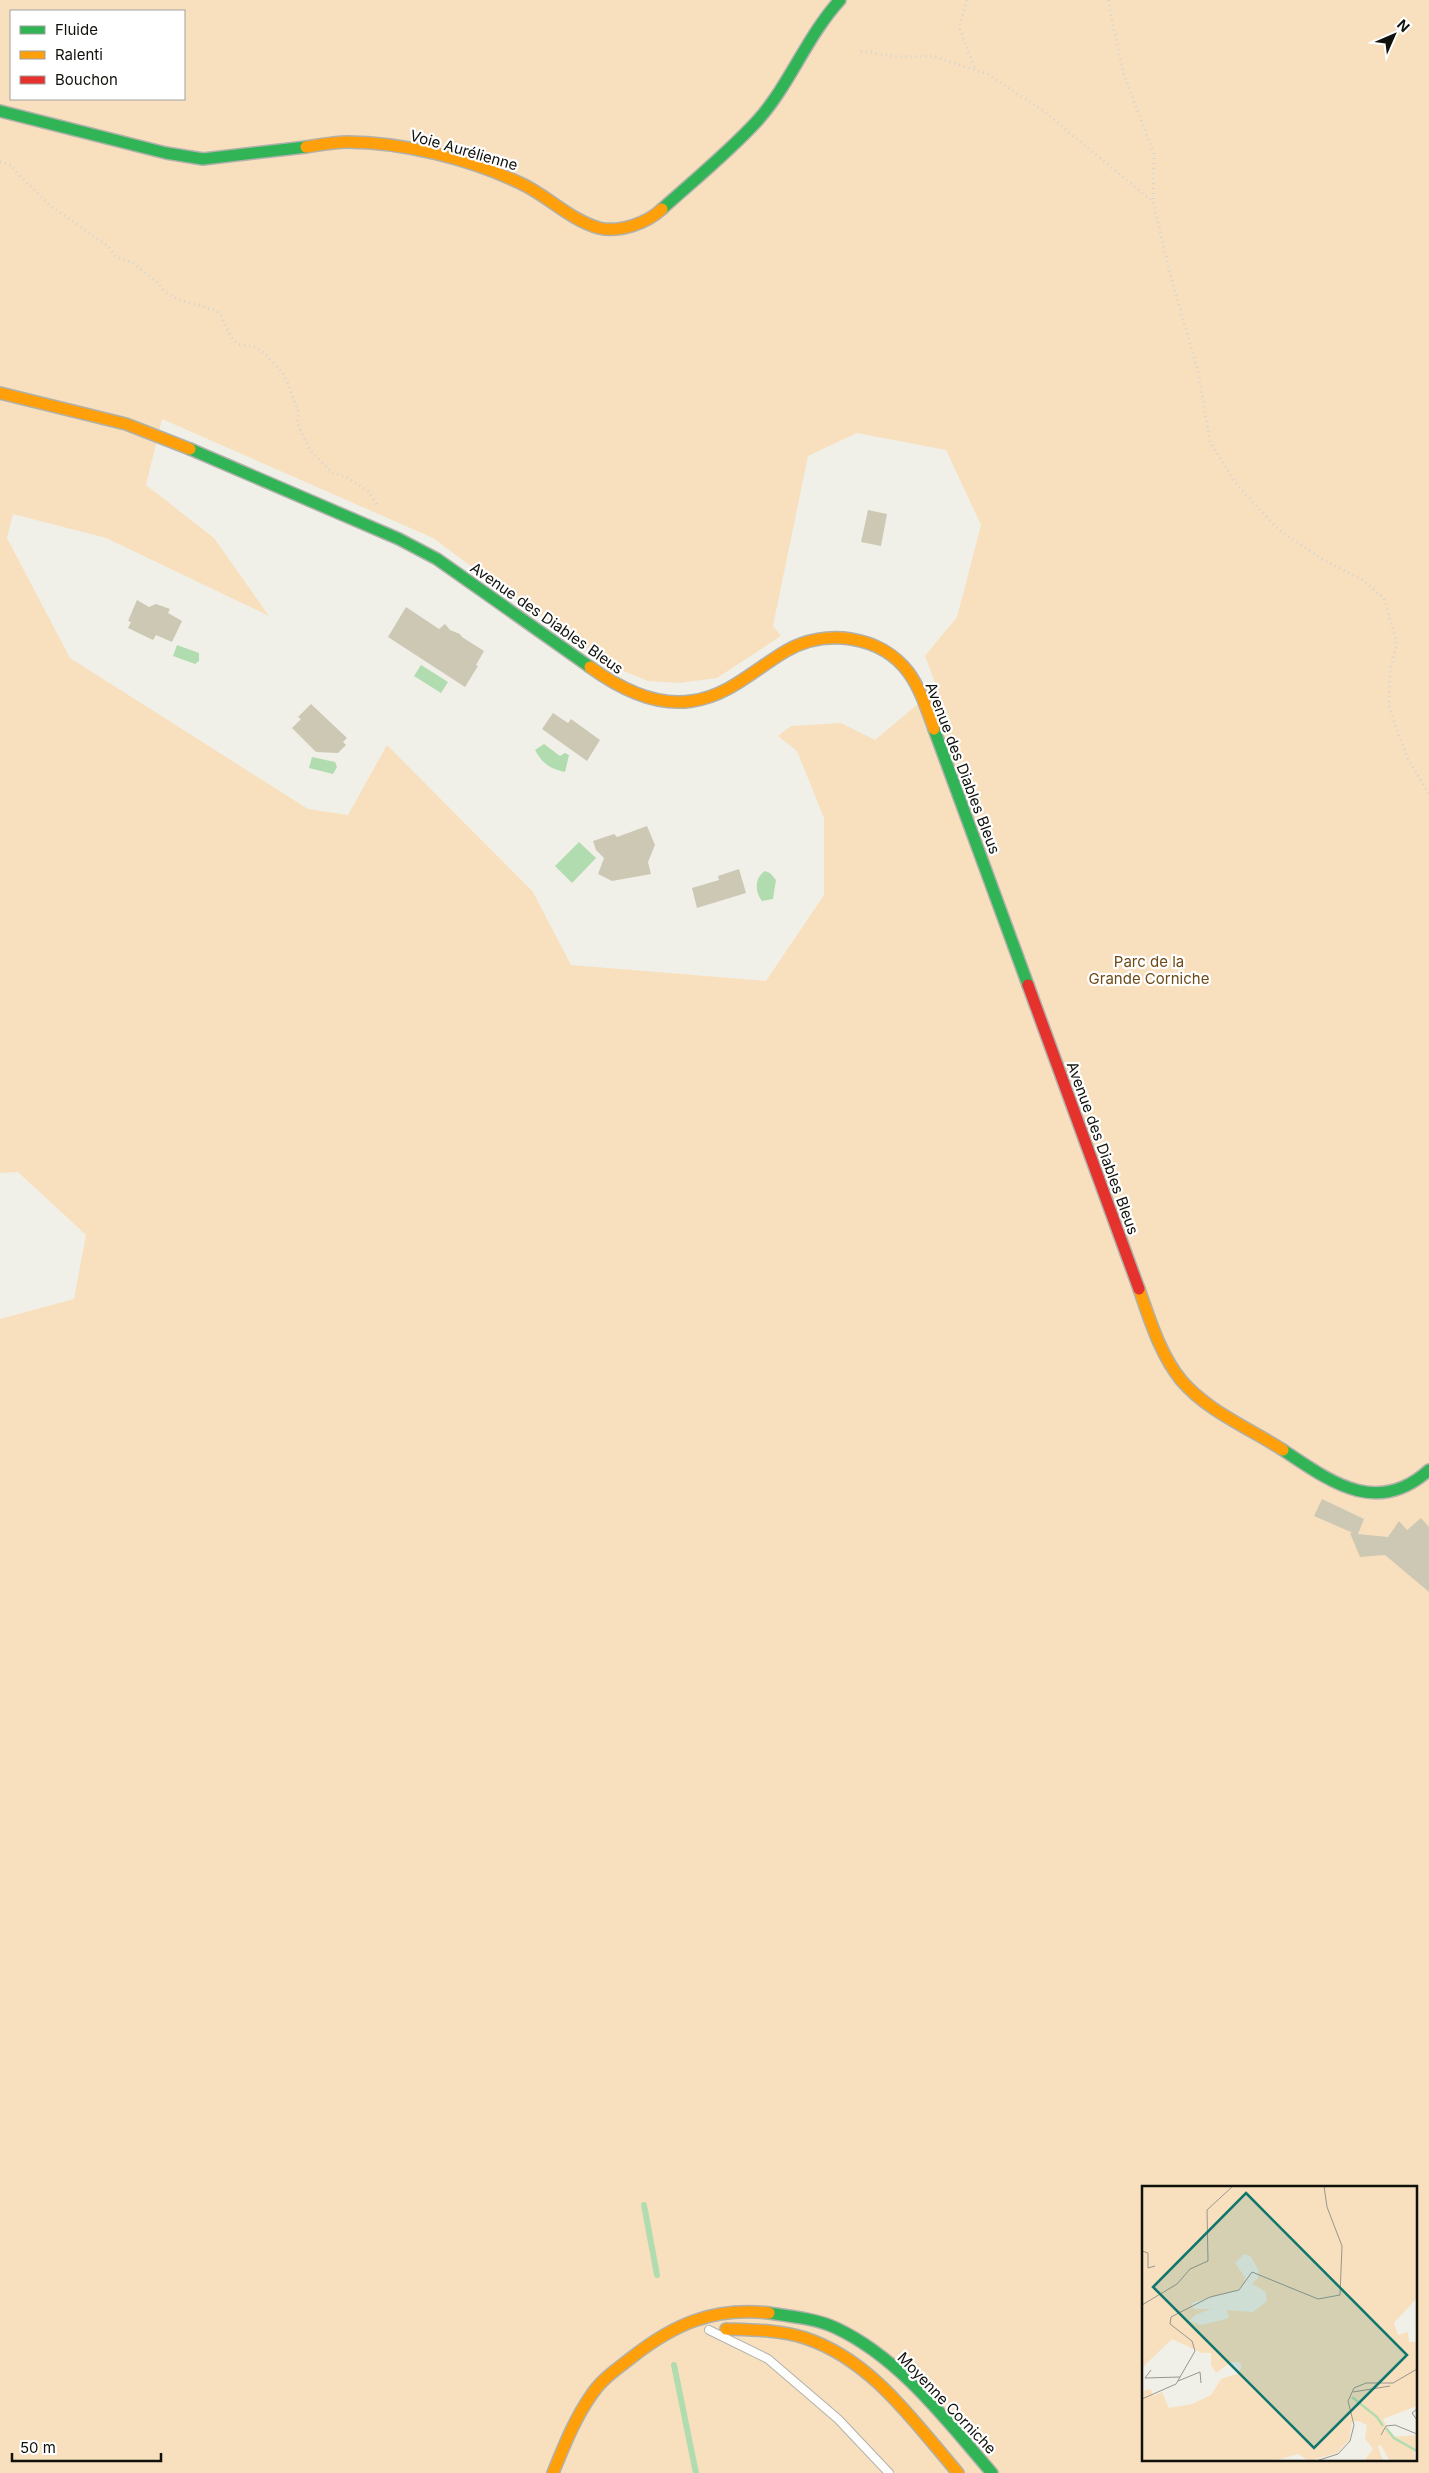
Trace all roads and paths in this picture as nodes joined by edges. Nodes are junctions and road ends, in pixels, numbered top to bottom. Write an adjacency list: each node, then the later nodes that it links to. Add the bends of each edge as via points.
1 (840, 0): 6 (main road, Voie Aurélienne, via 828,12 794,70 758,120 657,214 620,230 599,228 521,183 417,149 347,142 203,159 166,153)
2 (967, 0): 5 (path, via 959,27)
3 (1109, 0): 8 (path, via 1123,72 1154,154)
4 (861, 52): 5 (path, via 898,57 933,56)
5 (975, 70): 8 (path, via 987,74 1041,109)
6 (0, 111)
7 (0, 162): 10 (path, via 11,165 52,207 108,246 116,257 133,264 179,300 216,310 238,344 262,351 283,373 299,414 297,423 310,450 332,473 368,491)
8 (1153, 202): 11 (path, via 1198,371 1210,442 1237,485 1279,530 1322,559 1361,579 1383,597 1397,642 1390,671 1390,705 1408,759)
9 (0, 393): 12 (main road, Avenue des Diables Bleus, via 126,424 399,539 436,559 612,683 634,693 668,701 703,699 739,683 798,645 823,638 858,640 888,652 911,676 926,707 1167,1361 1203,1401 1334,1482 1372,1494 1409,1485)
10 (381, 508)
11 (1429, 794)
12 (1429, 1470)
13 (709, 2330): 14 (main road, Moyenne Corniche); 16 (lane, via 768,2359 838,2419); 17 (main road, Moyenne Corniche, via 748,2328 785,2332 841,2353 890,2392)
14 (630, 2358): 15 (main road, Moyenne Corniche, via 602,2381 587,2400); 18 (main road, Moyenne Corniche, via 656,2338 679,2326 728,2312 792,2315 837,2328 894,2367)
15 (553, 2473)
16 (889, 2473)
17 (958, 2473)
18 (992, 2473)

